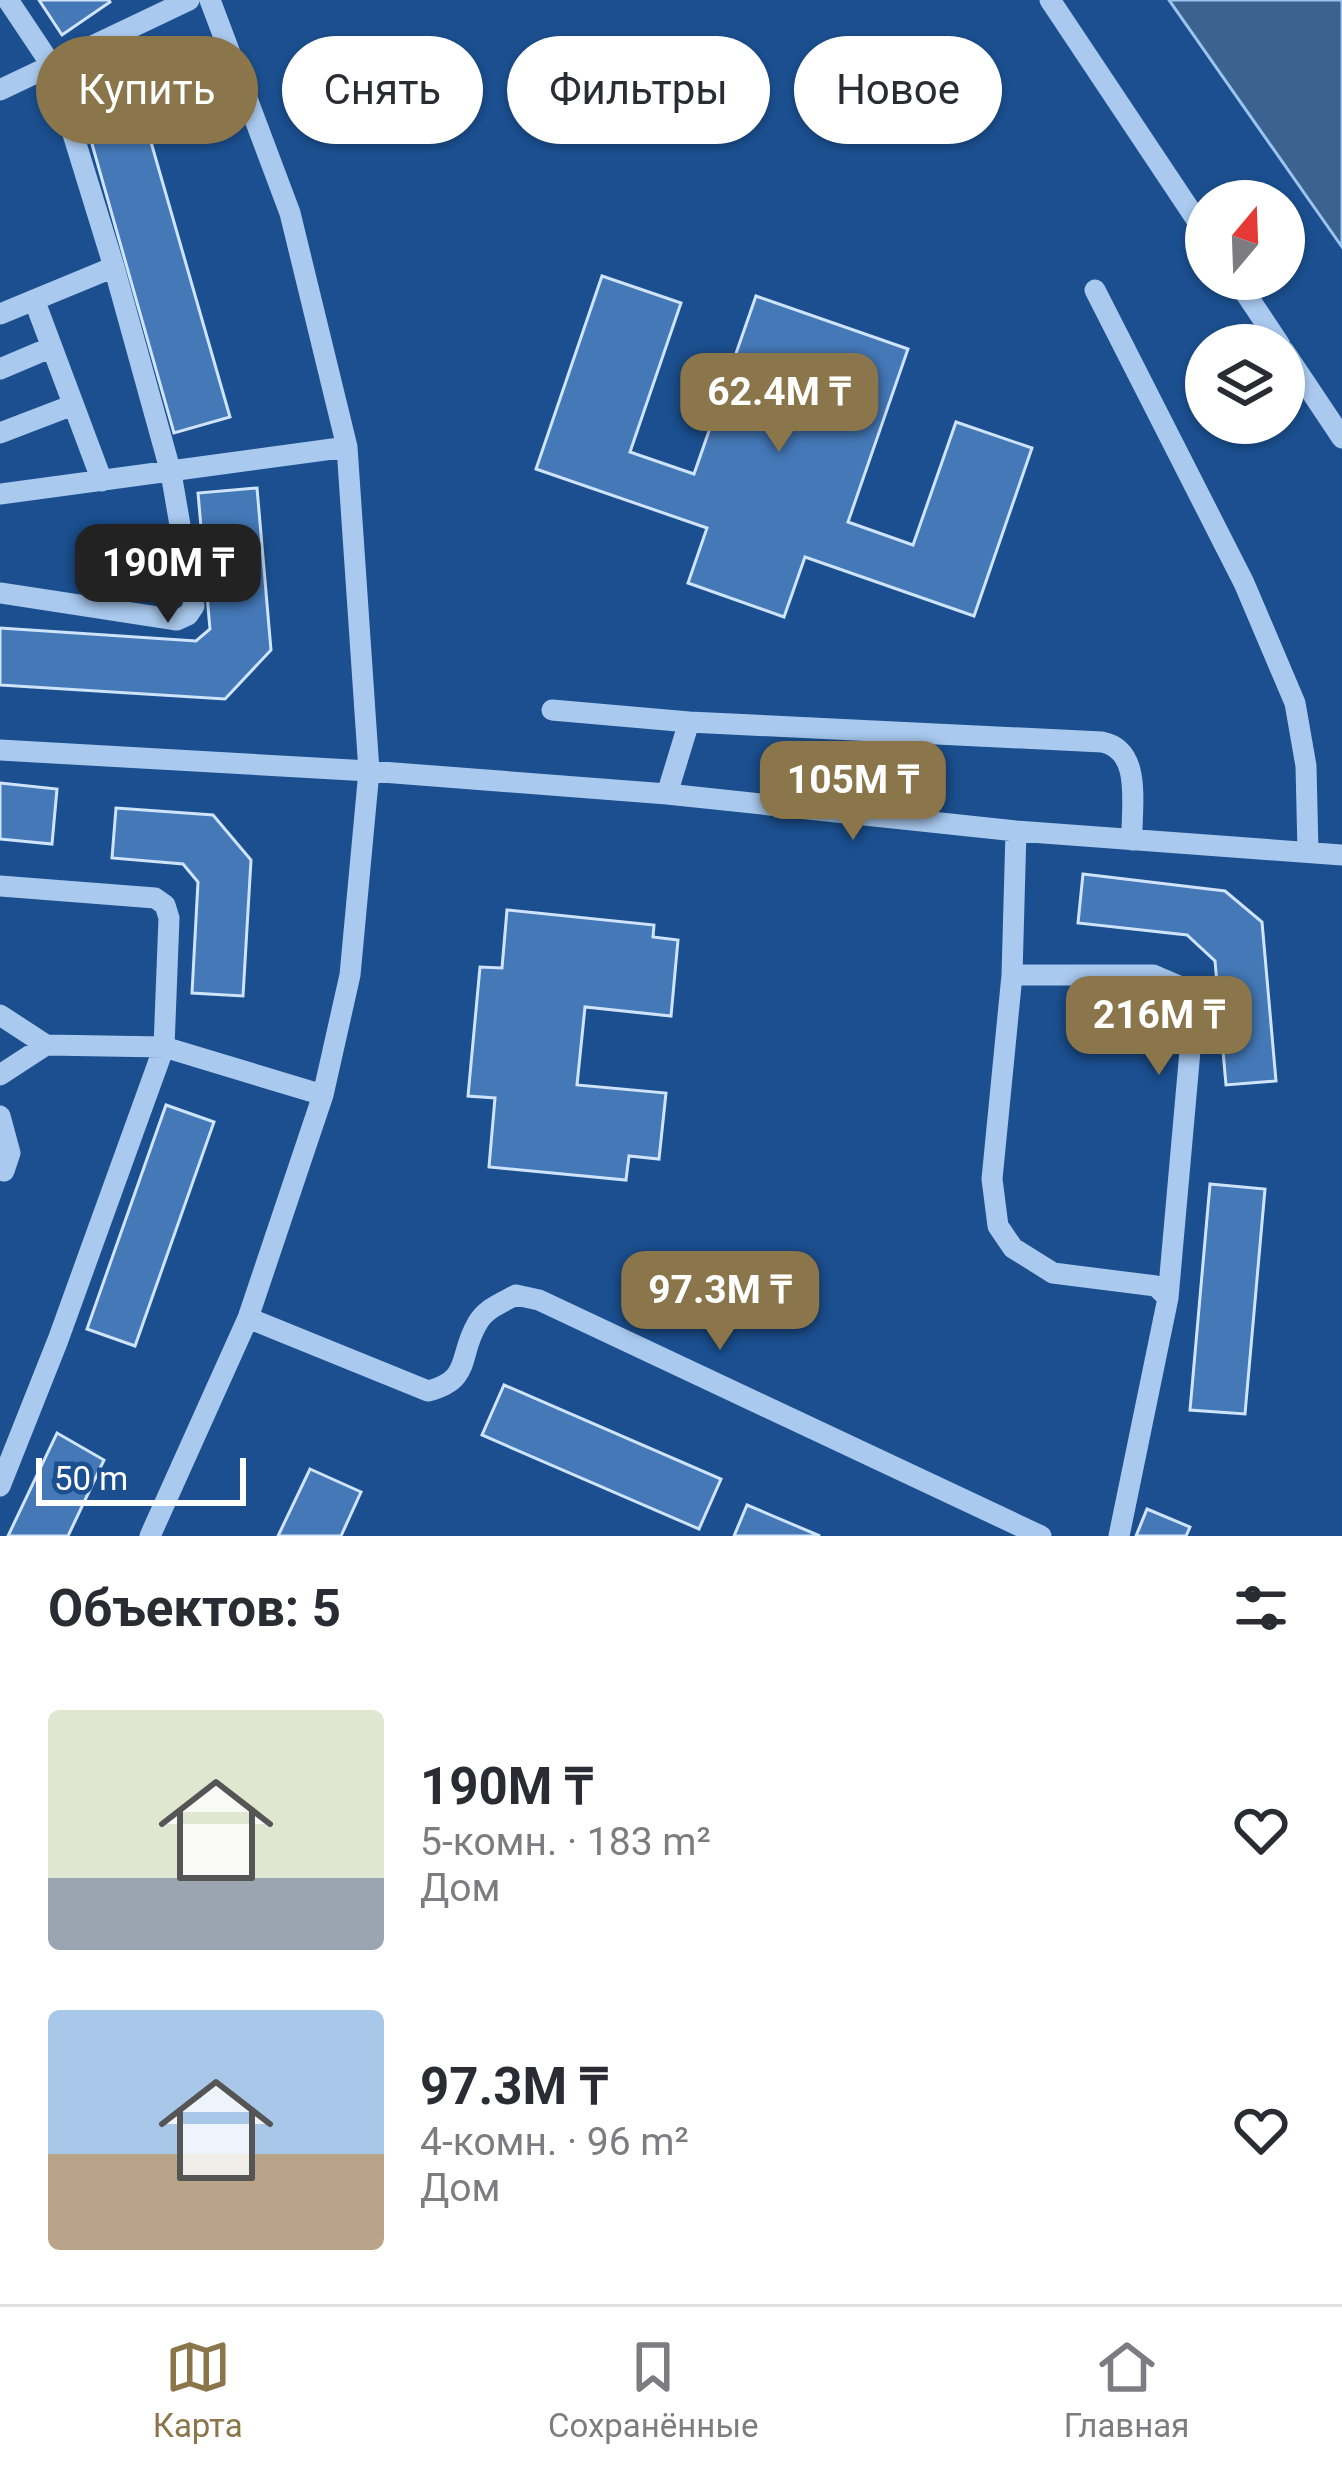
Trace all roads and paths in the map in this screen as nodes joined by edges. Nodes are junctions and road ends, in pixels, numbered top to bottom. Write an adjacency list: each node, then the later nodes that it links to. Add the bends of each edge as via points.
1 (8, 0): 6 (street)
2 (189, 0): 5 (street)
3 (210, 0): 21 (street, via 290,213)
4 (1050, 0): 10 (street)
5 (114, 36)
6 (36, 42)
7 (36, 73): 8 (street)
8 (0, 90)
9 (76, 144): 11 (street)
10 (1185, 202)
11 (114, 267): 13 (street); 22 (street)
12 (1095, 290): 33 (street, via 1244,583 1294,703)
13 (35, 302): 14 (street); 15 (street)
14 (0, 314)
15 (52, 347): 16 (street); 18 (street)
16 (0, 369)
17 (1305, 382): 20 (street)
18 (73, 405): 19 (street); 23 (street)
19 (0, 433)
20 (1342, 438)
21 (347, 447): 22 (street); 29 (street)
22 (171, 472): 23 (street); 25 (street, via 194,605 188,615 177,620)
23 (102, 481): 24 (street)
24 (0, 494)
25 (0, 592)
26 (552, 710): 27 (street)
27 (689, 722): 30 (street); 32 (street, via 1117,745 1130,760)
28 (0, 750): 29 (street)
29 (368, 770): 30 (street); 41 (street, via 350,975)
30 (667, 794): 31 (street)
31 (1016, 832): 32 (street); 36 (street)
32 (1132, 840): 33 (street)
33 (1309, 852): 34 (street)
34 (1342, 855)
35 (0, 886): 39 (street, via 166,904)
36 (1012, 975): 44 (street, via 992,1179 998,1226 1012,1248 1053,1273 1156,1286); 44 (street, via 1153,975 1180,987 1193,1017)
37 (0, 1015): 38 (street)
38 (46, 1045): 39 (street); 40 (street)
39 (164, 1047): 41 (street); 46 (street)
40 (0, 1076)
41 (323, 1095): 45 (street)
42 (0, 1116): 43 (street, via 10,1153)
43 (0, 1170)
44 (1168, 1298): 49 (street)
45 (248, 1318): 47 (street); 48 (street, via 428,1391 459,1376 476,1324 489,1310 515,1295 539,1300)
46 (0, 1486)
47 (150, 1536)
48 (1041, 1536)
49 (1119, 1536)

